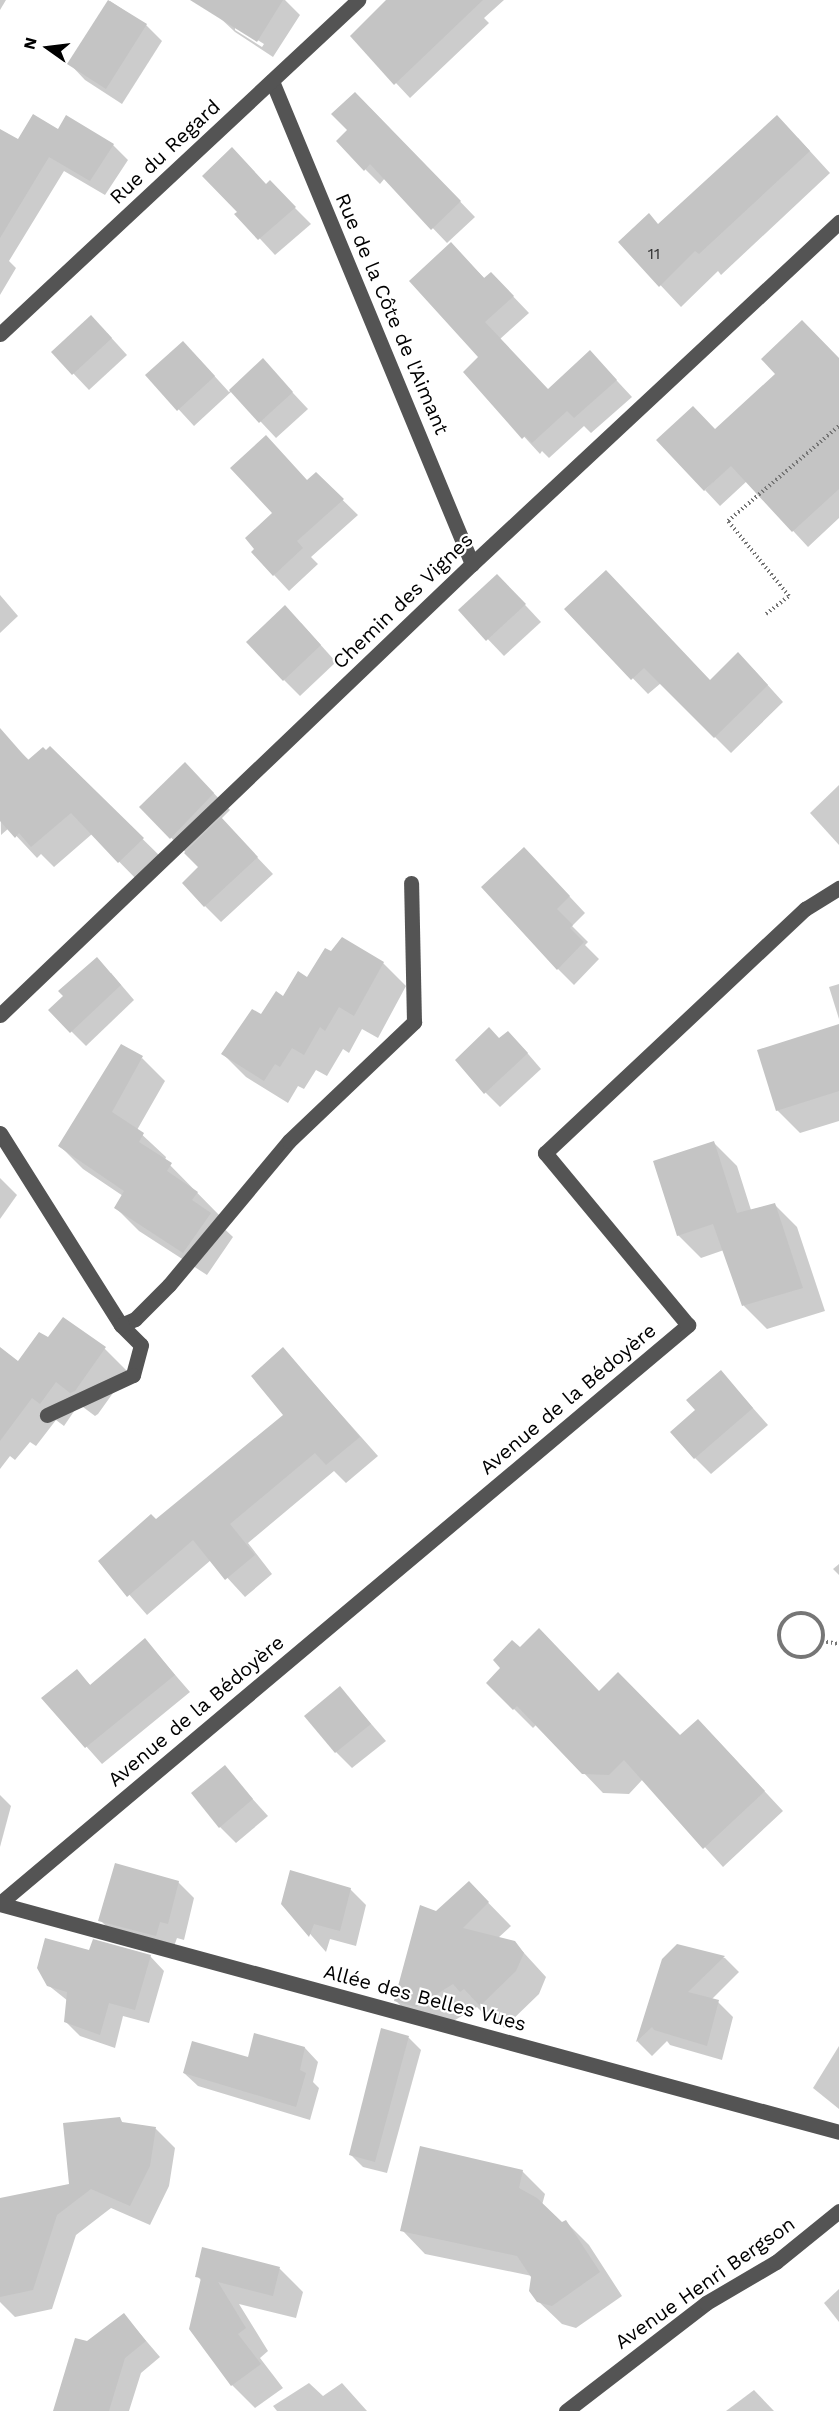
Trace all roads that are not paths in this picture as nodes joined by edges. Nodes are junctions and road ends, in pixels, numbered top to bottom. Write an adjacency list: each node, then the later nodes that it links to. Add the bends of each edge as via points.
1 (358, 0): 2 (street, Rue du Regard)
2 (272, 81): 4 (street, Rue du Regard); 5 (street, Rue de la Côte de l'Aimant)
3 (839, 222): 5 (street, Chemin des Vignes)
4 (0, 334)
5 (472, 564): 8 (street, Chemin des Vignes)
6 (411, 883): 10 (street, via 414,1022 288,1141 169,1286 135,1318)
7 (839, 888): 12 (street, Avenue de la Bédoyère, via 805,909 545,1153 688,1325)
8 (0, 1015)
9 (0, 1133): 10 (street)
10 (121, 1325): 11 (street, via 141,1345 133,1376)
11 (47, 1415)
12 (0, 1904): 13 (street, Allée des Belles Vues)
13 (839, 2132)
14 (839, 2211): 15 (street, Avenue Henri Bergson, via 776,2262 706,2303)
15 (566, 2411)

